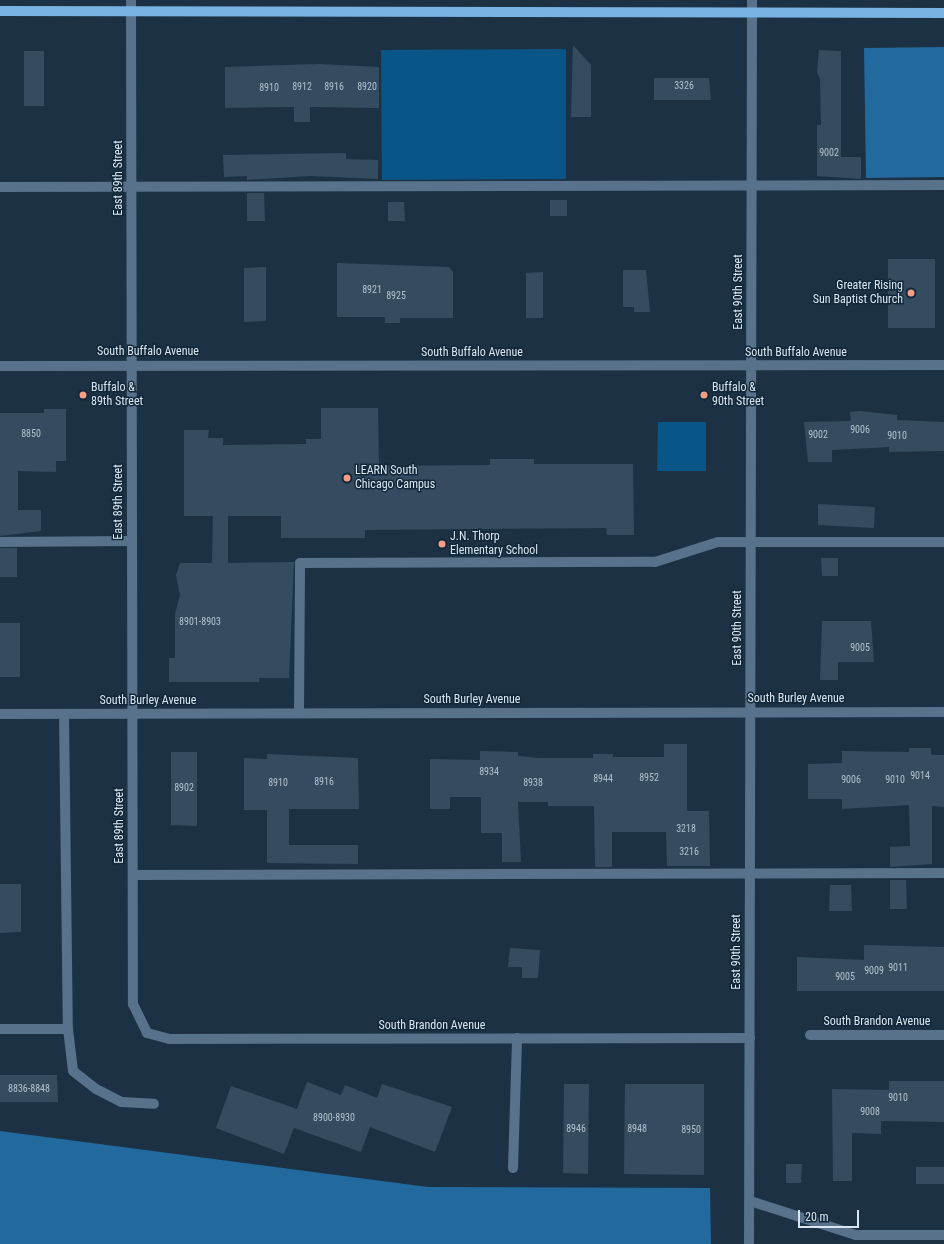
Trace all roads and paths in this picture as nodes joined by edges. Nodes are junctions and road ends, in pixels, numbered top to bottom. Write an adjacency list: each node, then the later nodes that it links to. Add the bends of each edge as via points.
1 (132, 0): 4 (street, East 89th Street)
2 (752, 0): 5 (street, East 90th Street)
3 (0, 11): 4 (main road)
4 (132, 12): 5 (main road); 8 (street, East 89th Street)
5 (752, 12): 6 (main road); 9 (street, East 90th Street)
6 (944, 14)
7 (944, 185): 9 (street)
8 (132, 186): 9 (street); 10 (street); 11 (street, East 89th Street)
9 (752, 186): 13 (street, East 90th Street)
10 (0, 187)
11 (132, 365): 12 (street, South Buffalo Avenue); 13 (street, South Buffalo Avenue); 16 (street, East 89th Street)
12 (0, 366)
13 (752, 366): 14 (street, South Buffalo Avenue); 15 (street, East 90th Street)
14 (944, 366)
15 (751, 540): 18 (street); 19 (street, East 90th Street); 21 (street, via 718,542 655,562 300,563)
16 (132, 541): 17 (street); 24 (street, East 89th Street)
17 (0, 542)
18 (944, 542)
19 (751, 712): 20 (street, South Burley Avenue); 21 (street, South Burley Avenue); 25 (street, East 90th Street)
20 (944, 712)
21 (299, 713): 24 (street, South Burley Avenue)
22 (0, 714): 23 (street, South Burley Avenue)
23 (64, 714): 24 (street, South Burley Avenue); 30 (street)
24 (133, 714): 27 (street, East 89th Street)
25 (751, 873): 26 (street); 27 (street); 34 (street, East 90th Street)
26 (944, 873)
27 (133, 875): 28 (street, East 89th Street)
28 (134, 1004): 33 (street, South Brandon Avenue, via 146,1033 169,1039)
29 (0, 1029): 30 (street)
30 (68, 1029): 35 (street, via 73,1071 96,1089 121,1102)
31 (810, 1035): 32 (street, South Brandon Avenue)
32 (944, 1035)
33 (517, 1038): 34 (street, South Brandon Avenue); 36 (street)
34 (750, 1038): 37 (street, East 90th Street)
35 (154, 1104)
36 (513, 1168)
37 (750, 1201): 38 (street, via 856,1235); 39 (street, East 90th Street)
38 (944, 1235)
39 (749, 1244)

